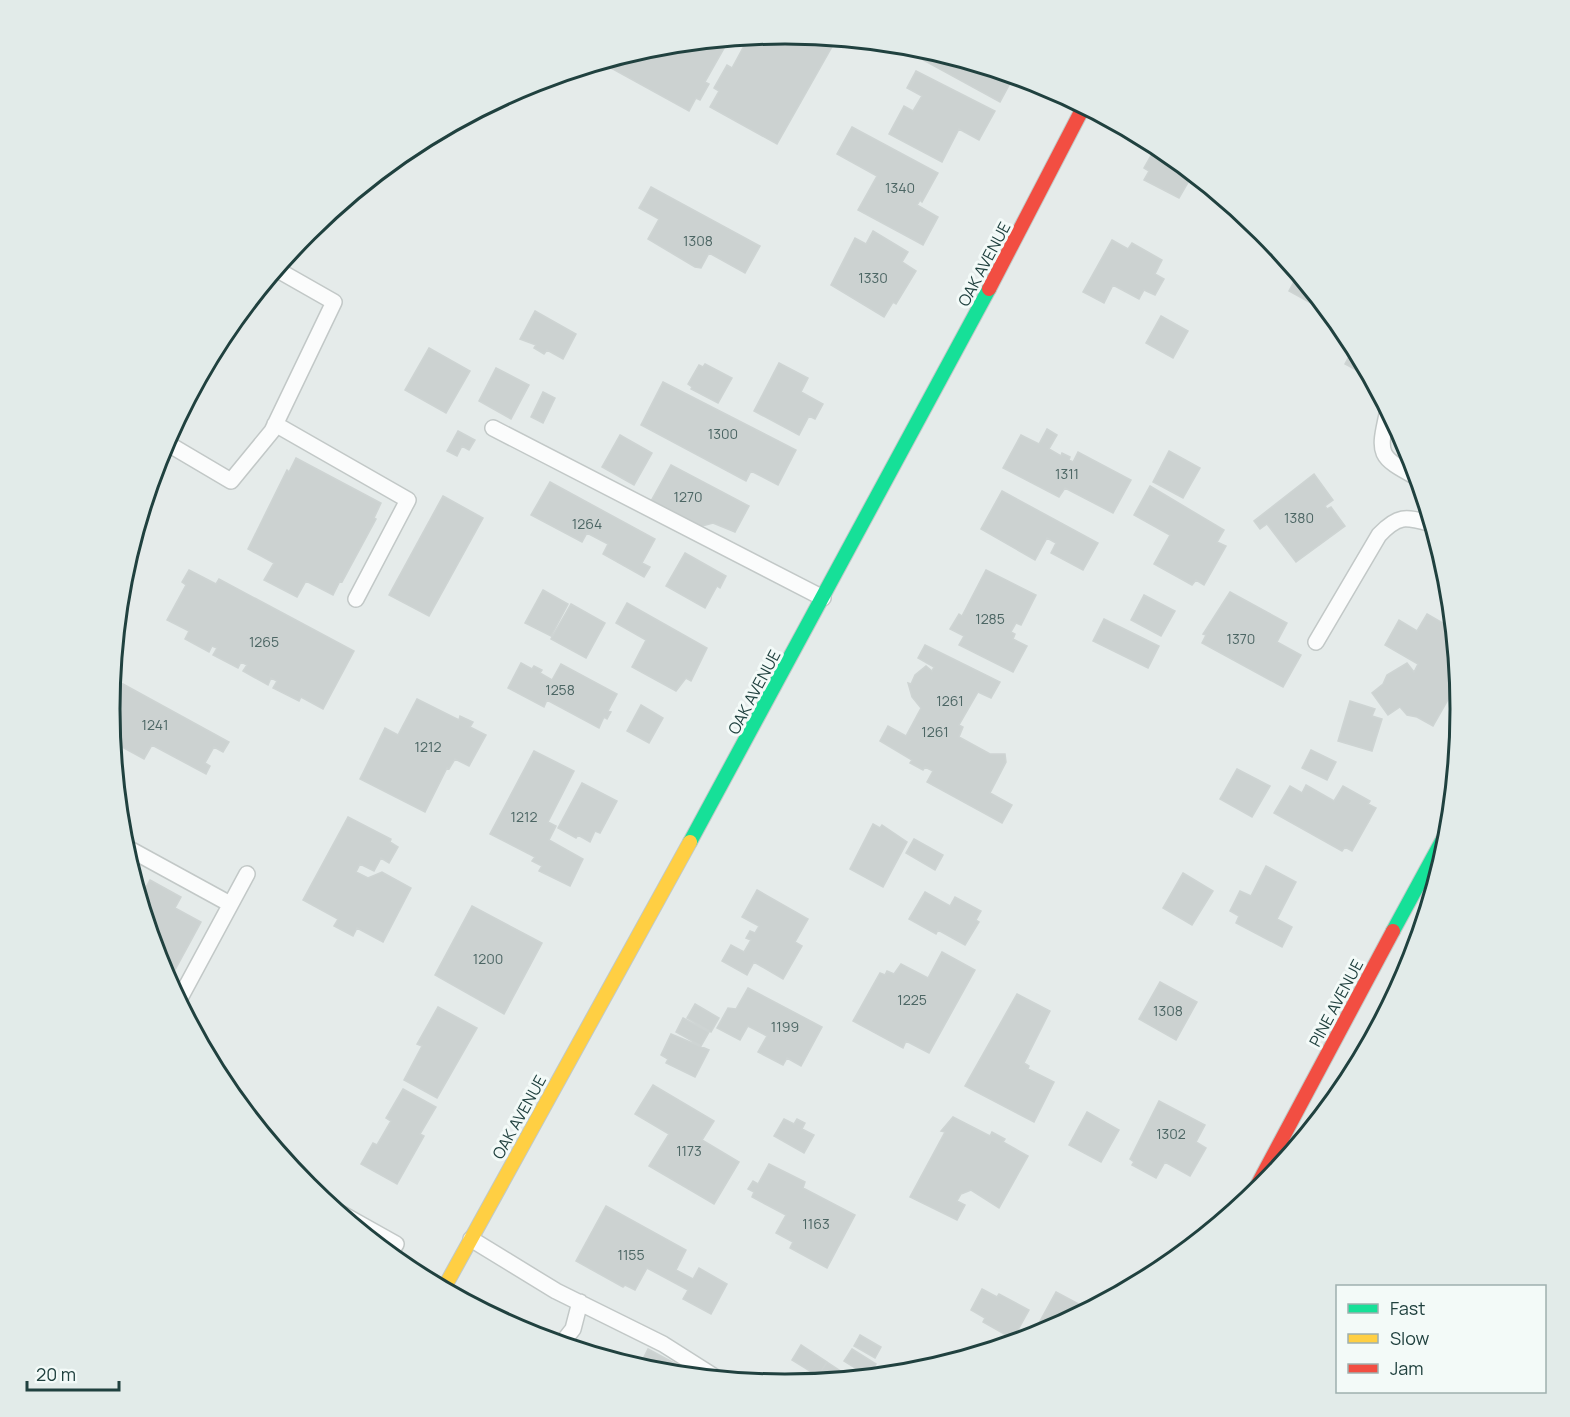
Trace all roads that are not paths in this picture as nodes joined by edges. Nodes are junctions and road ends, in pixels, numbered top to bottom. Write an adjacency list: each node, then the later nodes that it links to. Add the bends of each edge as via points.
1 (1081, 113): 9 (street, OAK AVENUE, via 1014,245)
2 (283, 272): 4 (lane, via 334,302)
3 (1385, 423): 7 (lane, via 1383,454 1391,464)
4 (275, 424): 6 (lane, via 231,481); 10 (lane, via 408,500)
5 (494, 428): 9 (lane)
6 (174, 447)
7 (1406, 472)
8 (1423, 521): 11 (lane, via 1408,517 1392,521 1379,535)
9 (823, 598): 19 (street, OAK AVENUE)
10 (356, 599)
11 (1316, 642)
12 (136, 853): 15 (lane)
13 (1432, 860): 17 (street, PINE AVENUE)
14 (247, 874): 15 (lane)
15 (230, 904): 16 (lane)
16 (184, 991)
17 (1267, 1166)
18 (377, 1233): 20 (lane)
19 (471, 1239): 21 (street, OAK AVENUE); 22 (lane)
20 (395, 1246)
21 (448, 1281)
22 (580, 1302): 23 (lane); 24 (lane)
23 (567, 1337)
24 (701, 1368)

